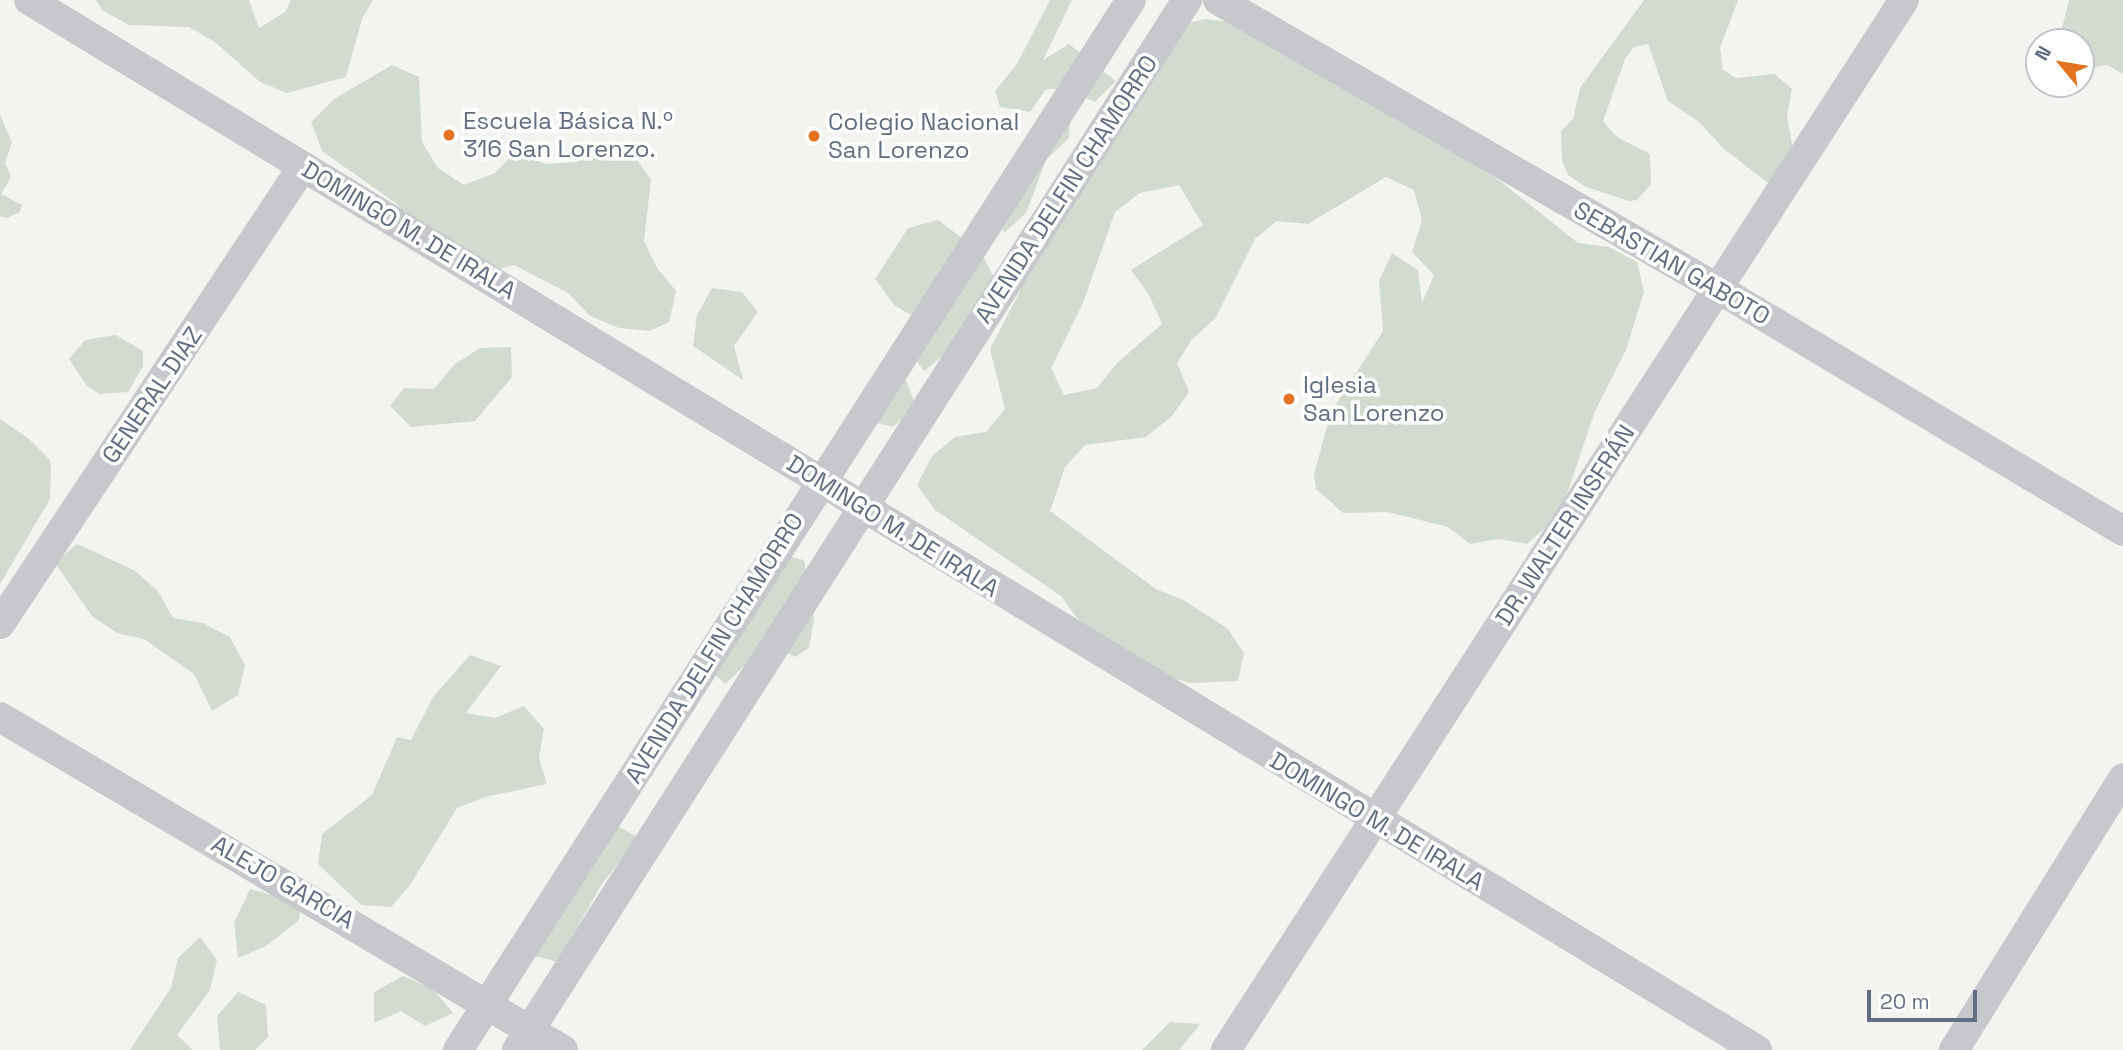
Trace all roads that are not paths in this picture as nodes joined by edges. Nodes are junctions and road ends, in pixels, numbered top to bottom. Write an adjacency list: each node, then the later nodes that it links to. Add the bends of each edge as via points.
1 (29, 0): 6 (street, DOMINGO M. DE IRALA)
2 (1131, 0): 8 (street, AVENIDA DELFIN CHAMORRO)
3 (1186, 0): 9 (street, AVENIDA DELFIN CHAMORRO)
4 (1218, 0): 7 (street, SEBASTIAN GABOTO)
5 (1904, 0): 7 (street, DR. WALTER INSFRÁN)
6 (303, 166): 8 (street, DOMINGO M. DE IRALA); 11 (street, GENERAL DIAZ)
7 (1717, 288): 10 (street, SEBASTIAN GABOTO); 14 (street, DR. WALTER INSFRÁN)
8 (821, 481): 9 (street, DOMINGO M. DE IRALA); 15 (street, AVENIDA DELFIN CHAMORRO)
9 (862, 509): 14 (street, DOMINGO M. DE IRALA); 16 (street, AVENIDA DELFIN CHAMORRO)
10 (2123, 531)
11 (0, 624)
12 (0, 717): 15 (street, ALEJO GARCIA)
13 (2123, 778): 21 (street)
14 (1376, 820): 19 (street, DR. WALTER INSFRÁN); 20 (street, DOMINGO M. DE IRALA)
15 (489, 1002): 16 (street, ALEJO GARCIA); 17 (street, AVENIDA DELFIN CHAMORRO)
16 (524, 1040): 18 (street, ALEJO GARCIA)
17 (458, 1050)
18 (564, 1050)
19 (1226, 1050)
20 (1757, 1050)
21 (1954, 1050)

